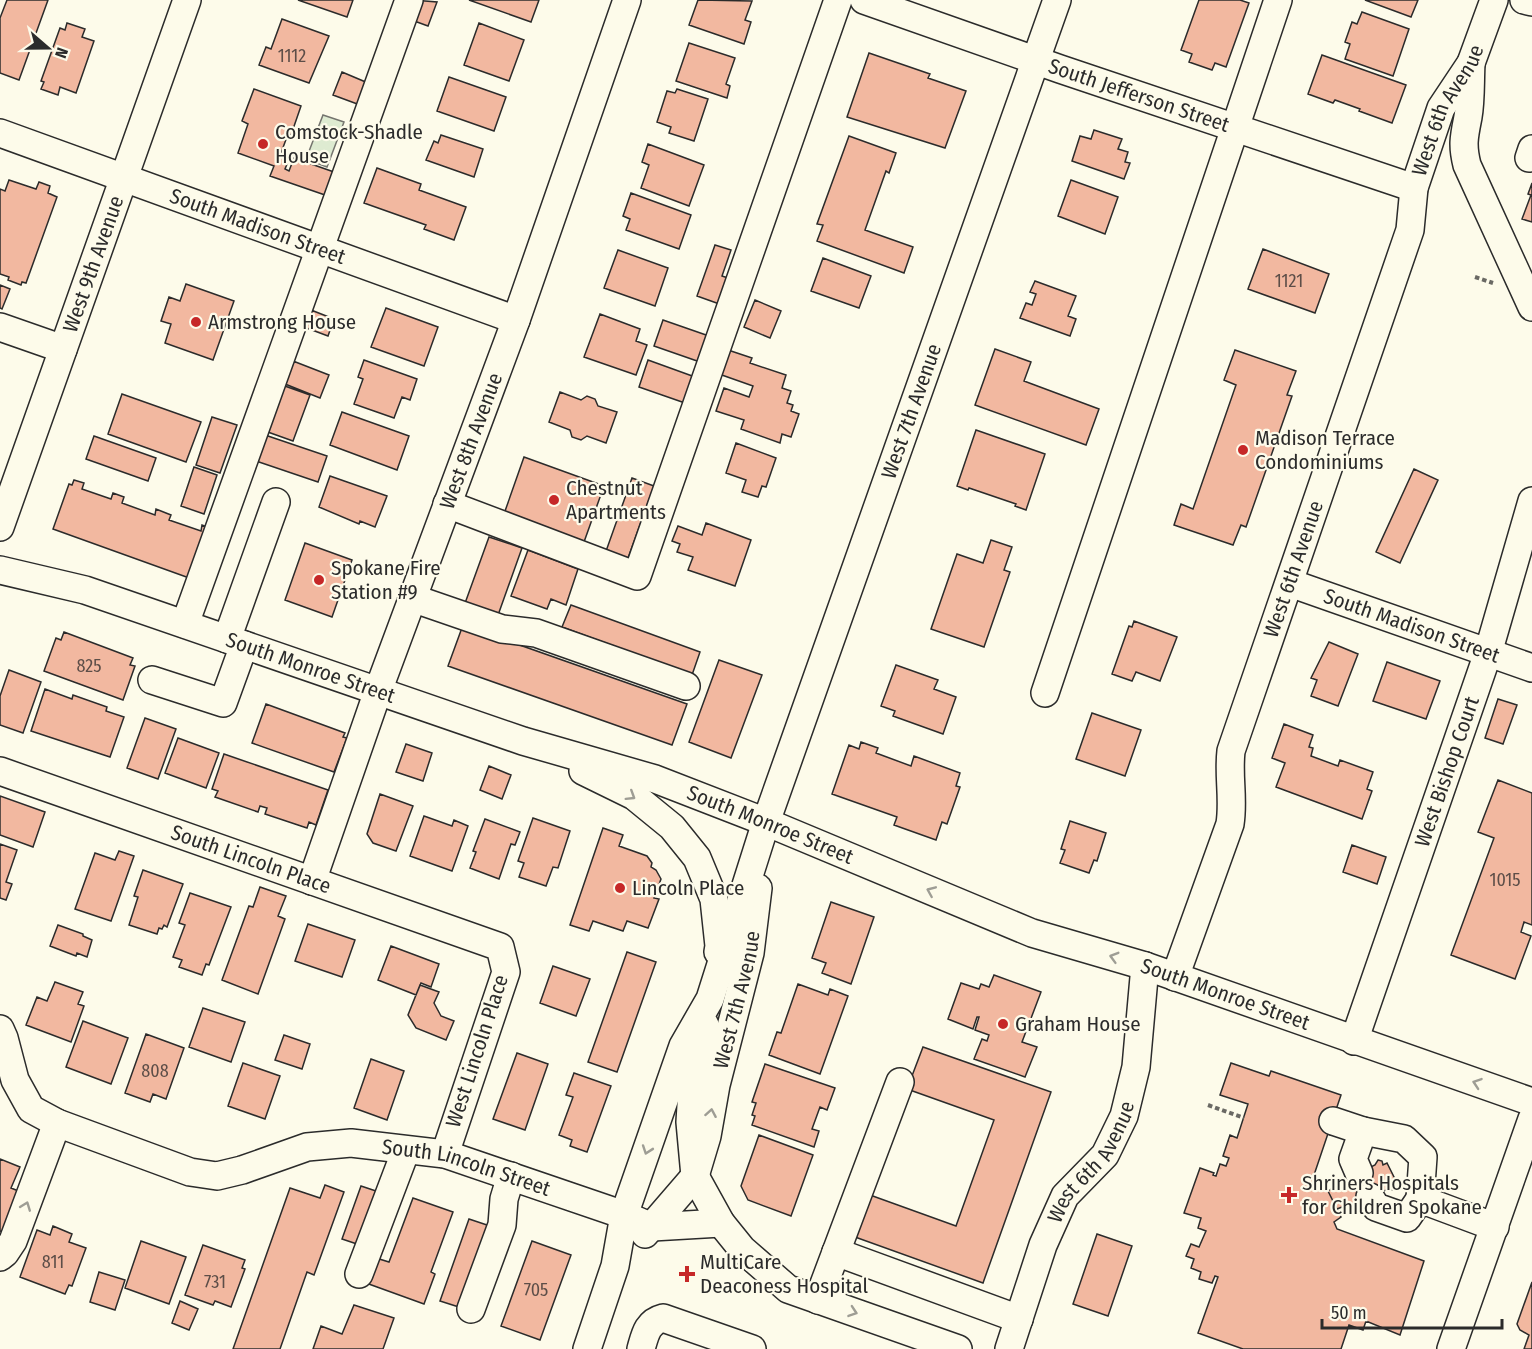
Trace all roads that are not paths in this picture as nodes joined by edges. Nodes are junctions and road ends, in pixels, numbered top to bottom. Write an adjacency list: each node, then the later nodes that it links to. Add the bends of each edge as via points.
1 (187, 0): 15 (street, West 9th Avenue)
2 (409, 0): 17 (street)
3 (627, 0): 19 (street, West 8th Avenue)
4 (838, 0): 24 (street, via 637,576)
5 (864, 0): 11 (street, South Jefferson Street)
6 (1057, 0): 11 (street, West 7th Avenue)
7 (1278, 0): 13 (street)
8 (1494, 0): 12 (street, West 6th Avenue)
9 (1524, 0): 10 (street)
10 (1532, 3)
11 (1036, 60): 13 (street, South Jefferson Street); 39 (street, West 7th Avenue)
12 (1471, 63): 16 (street, West 6th Avenue, via 1441,108); 18 (street, via 1462,148)
13 (1234, 127): 16 (street, South Jefferson Street); 36 (street)
14 (0, 133): 15 (street, South Madison Street)
15 (124, 178): 17 (street, South Madison Street); 21 (street, West 9th Avenue)
16 (1414, 188): 27 (street, West 6th Avenue, via 1410,230)
17 (321, 249): 19 (street, South Madison Street); 29 (street)
18 (1532, 307)
19 (516, 320): 24 (street, West 8th Avenue)
20 (0, 327): 21 (street)
21 (63, 349): 25 (street, West 9th Avenue)
22 (1532, 501): 31 (street, West Bishop Court)
23 (276, 502): 30 (street)
24 (447, 504): 28 (street, West 8th Avenue)
25 (0, 527)
26 (0, 570): 29 (street, South Monroe Street, via 85,590)
27 (1290, 583): 31 (street, South Madison Street); 43 (street, West 6th Avenue, via 1231,751 1230,824)
28 (412, 598): 34 (street, via 502,629 536,633); 35 (street, West 8th Avenue)
29 (185, 624): 30 (street, South Monroe Street)
30 (235, 642): 33 (street, via 223,703); 35 (street, South Monroe Street)
31 (1488, 653): 32 (street, South Madison Street); 46 (street, West Bishop Court)
32 (1532, 668)
33 (152, 680)
34 (686, 686)
35 (378, 691): 37 (street, South Monroe Street); 40 (street, West 8th Avenue)
36 (1045, 693)
37 (523, 741): 39 (street, South Monroe Street, via 655,779); 44 (street, West 7th Avenue, one-way to 44, via 634,796 672,827 697,858 714,899 719,946)
38 (0, 771): 40 (street, South Lincoln Place)
39 (766, 822): 42 (street, South Monroe Street, one-way to 39, via 1032,933); 44 (street, West 7th Avenue); 57 (street, West 7th Avenue, one-way to 39, via 750,953)
40 (312, 881): 41 (street, South Lincoln Place)
41 (500, 947): 54 (street, West Lincoln Place, via 506,972)
42 (1145, 966): 43 (street, South Monroe Street); 70 (street, West 6th Avenue, via 1136,1067 1124,1116 1105,1155 1065,1196 1043,1245)
43 (1175, 977): 46 (street, South Monroe Street)
44 (710, 999): 57 (street, West 7th Avenue, via 692,1089 690,1122); 60 (street, West 7th Avenue, one-way to 60, via 683,1046)
45 (0, 1029): 51 (street, South Lincoln Street, via 15,1080 31,1108)
46 (1354, 1041): 48 (street, South Monroe Street, one-way to 46)
47 (900, 1082): 64 (street)
48 (1532, 1102)
49 (1532, 1119): 63 (street)
50 (1333, 1121): 52 (street)
51 (57, 1123): 53 (street, South Lincoln Street, via 190,1172 216,1176 308,1147 351,1143); 65 (street, one-way to 51, via 13,1240)
52 (1363, 1131): 55 (street, via 1353,1159); 59 (street, via 1404,1139 1423,1157)
53 (406, 1150): 54 (street, South Lincoln Street); 67 (street)
54 (445, 1154): 56 (street, South Lincoln Street)
55 (1359, 1173)
56 (511, 1176): 60 (street, South Lincoln Street); 69 (street, via 502,1225)
57 (695, 1176): 61 (street, West 7th Avenue); 62 (street, West 7th Avenue)
58 (1370, 1197): 59 (street, via 1376,1207 1407,1218)
59 (1420, 1199): 63 (street)
60 (624, 1215): 62 (street, South Lincoln Street); 66 (street, West 7th Avenue)
61 (721, 1223): 62 (street, South Lincoln Street); 68 (street, via 742,1249 788,1289)
62 (652, 1227): 66 (street, West 7th Avenue)
63 (1495, 1227): 76 (street)
64 (836, 1252): 68 (street); 70 (street)
65 (0, 1257)
66 (615, 1266): 71 (street, West 7th Avenue)
67 (359, 1274)
68 (818, 1300): 74 (street, one-way to 74)
69 (471, 1309)
70 (1019, 1318): 75 (street, West 6th Avenue)
71 (586, 1349)
72 (641, 1349): 73 (street, via 647,1329 663,1318)
73 (752, 1349)
74 (957, 1349)
75 (1009, 1349)
76 (1451, 1349)

